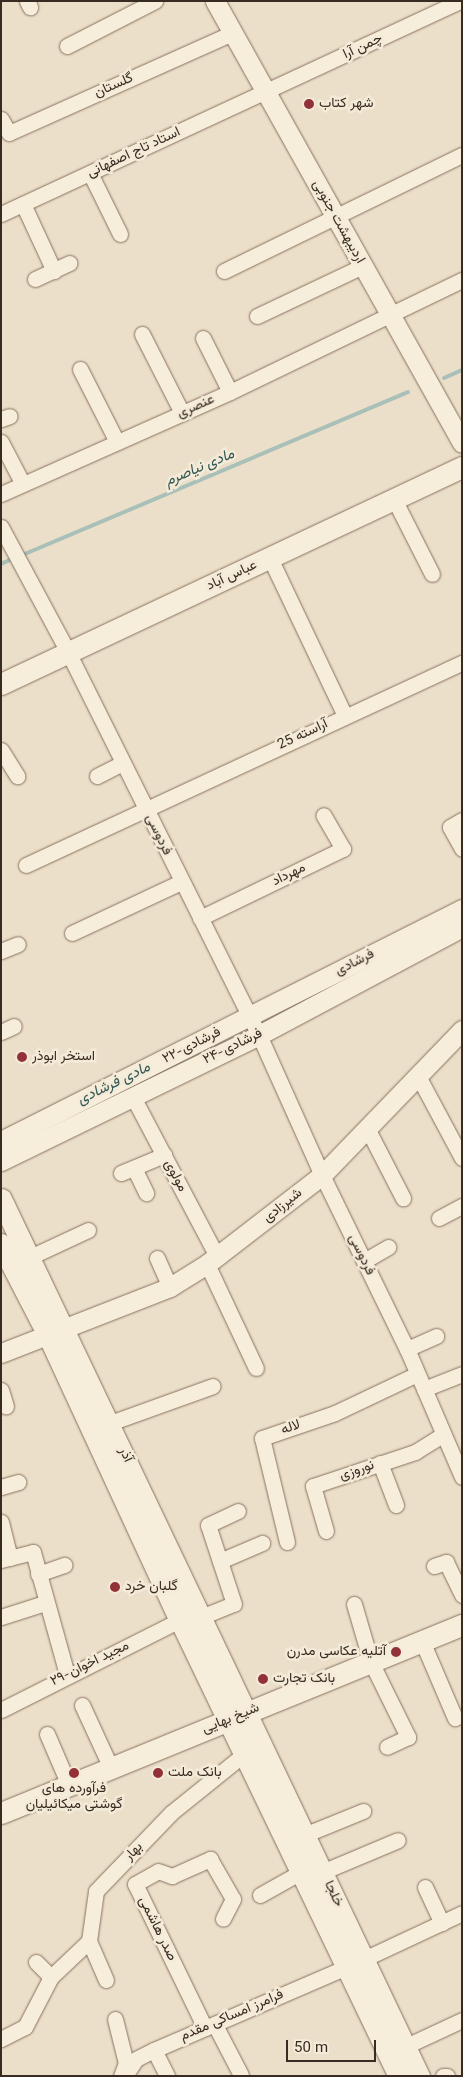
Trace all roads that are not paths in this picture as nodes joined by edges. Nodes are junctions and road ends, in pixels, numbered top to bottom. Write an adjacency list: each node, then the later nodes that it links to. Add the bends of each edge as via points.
1 (155, 1): 5 (street)
2 (215, 1): 4 (street, اردیبهشت جنوبی)
3 (460, 1): 6 (street, چمن آرا)
4 (233, 33): 6 (street, اردیبهشت جنوبی); 7 (street, گلستان, via 9,133)
5 (67, 46)
6 (266, 92): 9 (street, استاد تاج اصفهانی); 12 (street, اردیبهشت جنوبی)
7 (1, 119)
8 (462, 155): 12 (street)
9 (90, 173): 10 (street, استاد تاج اصفهانی); 13 (street)
10 (23, 204): 11 (street, استاد تاج اصفهانی); 16 (street)
11 (1, 214)
12 (334, 215): 15 (street, اردیبهشت جنوبی); 17 (street)
13 (120, 234)
14 (70, 263): 16 (street)
15 (363, 266): 20 (street); 21 (street, اردیبهشت جنوبی)
16 (54, 271): 18 (street)
17 (224, 271)
18 (35, 279)
19 (462, 280): 21 (street, عنصری)
20 (257, 316)
21 (390, 317): 25 (street, عنصری); 29 (street, اردیبهشت جنوبی)
22 (142, 334): 26 (street)
23 (203, 338): 25 (street)
24 (80, 369): 28 (street)
25 (230, 392): 26 (street, عنصری)
26 (182, 413): 28 (street, عنصری)
27 (1, 442): 31 (street)
28 (117, 442): 31 (street, عنصری)
29 (462, 443)
30 (462, 467): 33 (main road, عباس آباد)
31 (23, 484): 32 (street, عنصری)
32 (1, 494)
33 (394, 499): 35 (main road, عباس آباد); 36 (street)
34 (1, 527): 37 (street)
35 (270, 558): 37 (main road, عباس آباد); 40 (street)
36 (432, 574)
37 (68, 652): 39 (main road, عباس آباد); 42 (street, فردوسی)
38 (462, 663): 40 (street, آراسته 25)
39 (1, 684)
40 (345, 716): 45 (street, آراسته 25)
41 (1, 750): 43 (street)
42 (123, 763): 44 (street); 45 (street, فردوسی)
43 (17, 776)
44 (97, 776)
45 (145, 809): 49 (street, آراسته 25); 50 (street, فردوسی)
46 (323, 815): 52 (street, مهرداد, via 343,849)
47 (462, 820): 48 (street, via 450,827)
48 (462, 849)
49 (26, 865)
50 (181, 882): 52 (street, فردوسی); 54 (street)
51 (462, 908): 57 (street, فرشادی)
52 (200, 918): 57 (street, فردوسی)
53 (462, 927): 59 (street, ۲۴-فرشادی)
54 (72, 933)
55 (18, 944): 56 (street)
56 (1, 951)
57 (249, 1017): 59 (street, فردوسی); 63 (street, ۲۲-فرشادی)
58 (462, 1030): 60 (street, شیرزادی)
59 (259, 1035): 61 (street, ۲۴-فرشادی); 67 (street, فردوسی)
60 (418, 1076): 62 (street, شیرزادی); 65 (street)
61 (133, 1097): 64 (street, مولوی); 66 (street, ۲۴-فرشادی)
62 (366, 1128): 67 (street, شیرزادی); 69 (street)
63 (1, 1141)
64 (164, 1155): 68 (street, via 127,1171); 77 (street, مولوی)
65 (462, 1158)
66 (1, 1161)
67 (322, 1175): 77 (street, شیرزادی); 78 (street, فردوسی)
68 (146, 1194)
69 (403, 1198)
70 (1, 1199): 79 (main road, آذر)
71 (462, 1206): 72 (street)
72 (439, 1218)
73 (88, 1230): 79 (street)
74 (1, 1244): 79 (main road, آذر)
75 (388, 1247): 78 (street)
76 (157, 1258): 80 (street)
77 (212, 1260): 80 (street, شیرزادی); 85 (street, مولوی)
78 (364, 1261): 83 (street, فردوسی)
79 (14, 1266): 81 (main road, آذر); 81 (street, آذر)
80 (170, 1287): 81 (street, شیرزادی)
81 (52, 1335): 84 (street, شیرزادی); 92 (main road, آذر); 113 (main road, آذر, via 121,1500)
82 (436, 1336): 83 (street)
83 (406, 1349): 86 (street, فردوسی)
84 (1, 1353)
85 (256, 1368)
86 (417, 1374): 89 (street, فردوسی); 102 (street, لاله, via 335,1413 262,1438)
87 (462, 1374): 89 (street)
88 (213, 1386): 92 (street)
89 (424, 1389): 93 (street, فردوسی)
90 (1, 1390): 91 (street)
91 (6, 1406)
92 (110, 1423): 113 (main road, آذر)
93 (442, 1435): 94 (street, نوروزی, via 415,1452); 95 (street, فردوسی)
94 (380, 1463): 98 (street); 101 (street, نوروزی, via 313,1486)
95 (462, 1477)
96 (18, 1482): 97 (street)
97 (1, 1487)
98 (396, 1505)
99 (238, 1511): 105 (street, via 208,1524)
100 (1, 1522): 104 (street)
101 (326, 1531)
102 (287, 1542)
103 (262, 1543): 105 (street)
104 (5, 1559): 108 (street, via 33,1552)
105 (220, 1562): 113 (street, ۲۹-مجید اخوان, via 234,1604)
106 (64, 1565): 108 (street)
107 (434, 1566): 109 (street, via 446,1562)
108 (38, 1574): 110 (street)
109 (462, 1595)
110 (45, 1603): 112 (street); 117 (street)
111 (354, 1604): 116 (street)
112 (1, 1617)
113 (184, 1621): 117 (street, ۲۹-مجید اخوان); 120 (main road, آذر)
114 (462, 1625): 115 (main road, شیخ بهایی)
115 (422, 1641): 116 (main road, شیخ بهایی); 121 (street)
116 (370, 1662): 120 (main road, شیخ بهایی); 123 (street, via 408,1737)
117 (67, 1675): 119 (street, ۲۹-مجید اخوان)
118 (82, 1705): 125 (street)
119 (1, 1710)
120 (237, 1716): 124 (main road, خلجا); 125 (main road, شیخ بهایی); 127 (main road, خلجا)
121 (455, 1718)
122 (47, 1734): 126 (street)
123 (386, 1747)
124 (244, 1754): 127 (main road, خلجا); 138 (street, بهار, via 171,1813 96,1891)
125 (111, 1768): 126 (main road, شیخ بهایی)
126 (69, 1785): 129 (main road, شیخ بهایی)
127 (273, 1791): 130 (main road, خلجا); 132 (main road, خلجا)
128 (363, 1811): 130 (street)
129 (1, 1813)
130 (304, 1835): 132 (main road, خلجا)
131 (398, 1840): 132 (street)
132 (312, 1872): 134 (street); 140 (main road, خلجا)
133 (425, 1887): 137 (street)
134 (260, 1895)
135 (462, 1914): 137 (street, فرامرز امساکی مقدم)
136 (223, 1919): 146 (street, صدر هاشمی, via 233,1899 210,1859 172,1876 158,1871 136,1884)
137 (442, 1923): 140 (street, فرامرز امساکی مقدم)
138 (89, 1941): 141 (street); 142 (street)
139 (36, 1962): 141 (street)
140 (356, 1963): 143 (main road, خلجا); 146 (street, فرامرز امساکی مقدم)
141 (51, 1977): 147 (street, via 25,2027)
142 (106, 1980)
143 (378, 2012): 148 (main road, خلجا); 154 (main road, خلجا)
144 (115, 2019): 151 (street, via 126,2063)
145 (462, 2020): 148 (street)
146 (210, 2026): 149 (street, فرامرز امساکی مقدم); 150 (street)
147 (1, 2039)
148 (404, 2046): 155 (main road, خلجا)
149 (154, 2050): 152 (street, فرامرز امساکی مقدم, via 136,2059); 153 (street)
150 (241, 2075)
151 (121, 2076)
152 (125, 2076)
153 (167, 2076)
154 (399, 2076)
155 (419, 2076)
156 (443, 2076): 157 (street)
157 (447, 2076)

